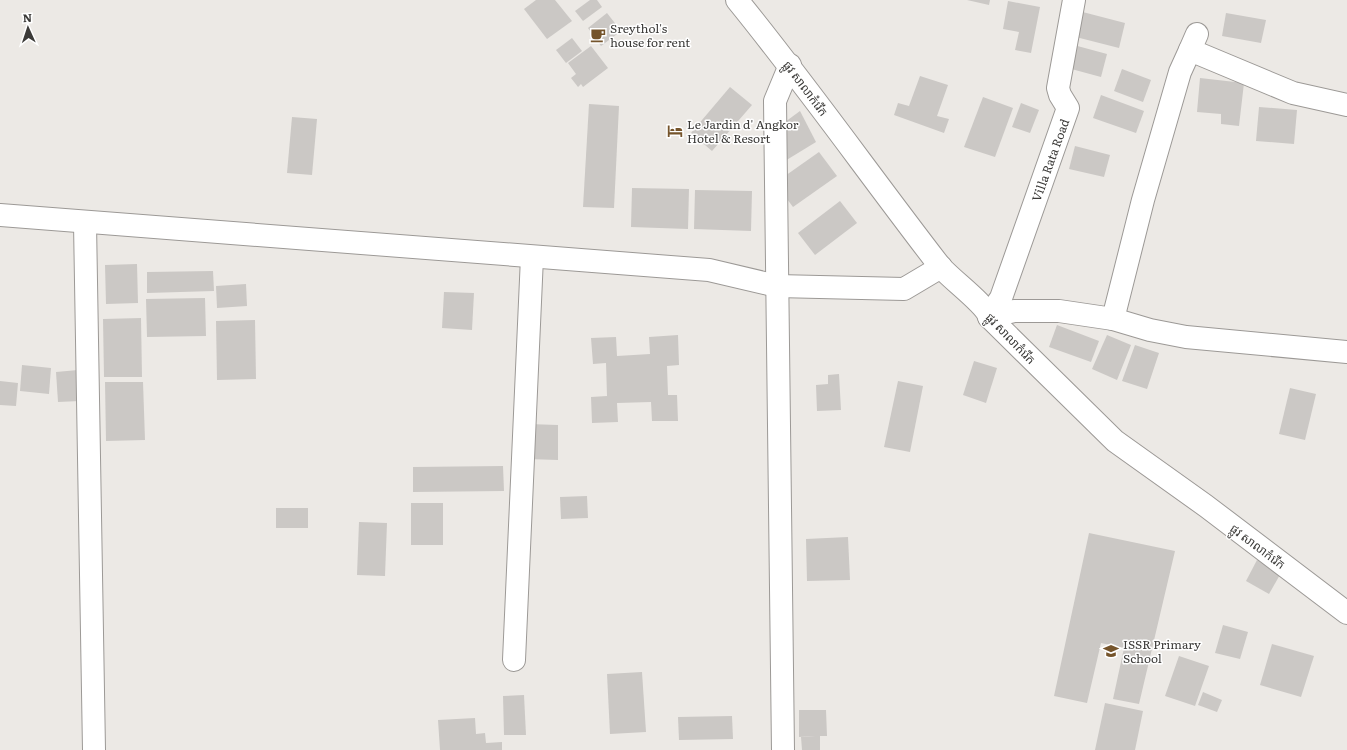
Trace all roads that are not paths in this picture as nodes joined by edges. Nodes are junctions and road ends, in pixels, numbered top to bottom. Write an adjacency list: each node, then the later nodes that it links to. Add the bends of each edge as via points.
1 (737, 0): 3 (street, ផ្លូវ សាលាកំរើក)
2 (1074, 0): 10 (street, Villa Rata Road, via 1058,88 1068,108 1001,298)
3 (790, 65): 8 (street, ផ្លូវ សាលាកំរើក); 9 (street, via 775,101)
4 (1347, 105): 11 (street, via 1293,93 1193,42 1180,72 1143,200)
5 (0, 215): 6 (street)
6 (85, 222): 7 (street); 15 (street)
7 (532, 257): 9 (street, via 709,270); 14 (street)
8 (941, 267): 9 (street, via 904,289); 10 (street, ផ្លូវ សាលាកំរើក)
9 (777, 286): 16 (street)
10 (989, 316): 11 (street, via 1014,311 1059,311); 13 (street, ផ្លូវ សាលាកំរើក, via 1115,441 1212,510)
11 (1113, 319): 12 (street, via 1186,337)
12 (1347, 352)
13 (1347, 613)
14 (514, 660)
15 (94, 750)
16 (783, 750)

